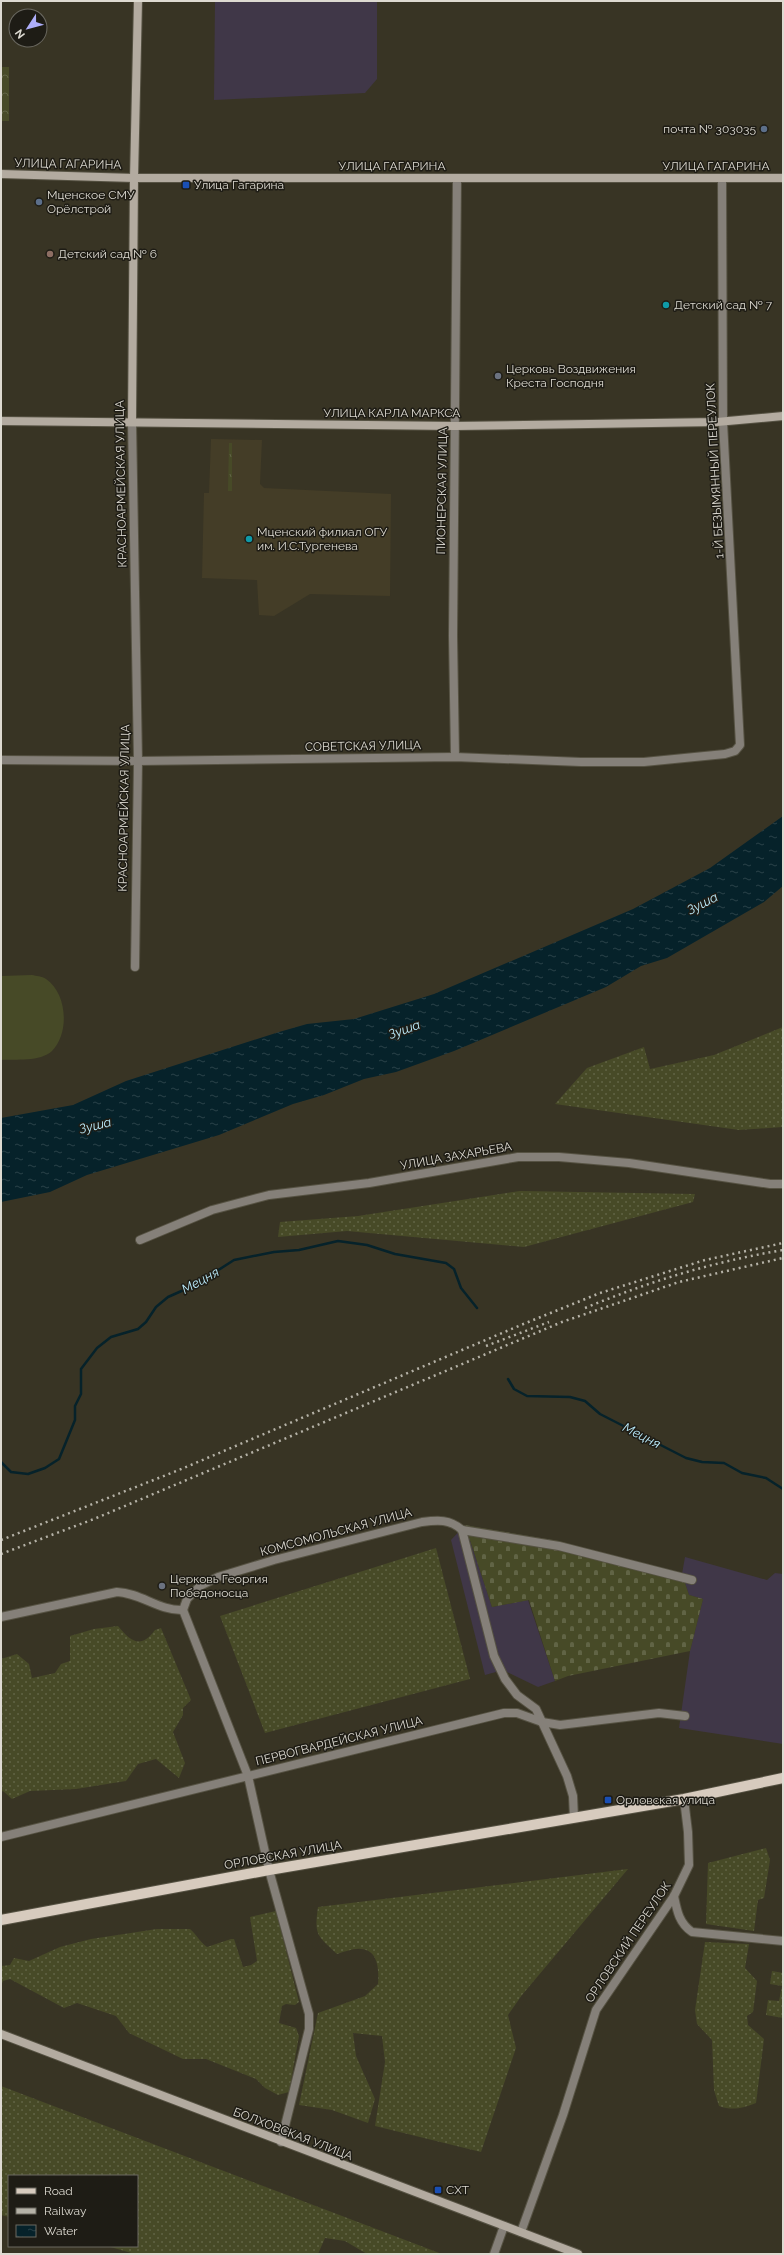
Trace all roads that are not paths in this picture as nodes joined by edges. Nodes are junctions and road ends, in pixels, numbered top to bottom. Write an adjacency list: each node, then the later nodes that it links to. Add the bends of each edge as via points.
1 (138, 1): 3 (main road, КРАСНОАРМЕЙСКАЯ УЛИЦА)
2 (1, 174): 3 (main road, УЛИЦА ГАГАРИНА)
3 (134, 178): 4 (main road, УЛИЦА ГАГАРИНА); 9 (main road, КРАСНОАРМЕЙСКАЯ УЛИЦА)
4 (457, 178): 5 (main road, УЛИЦА ГАГАРИНА); 11 (street, ПИОНЕРСКАЯ УЛИЦА)
5 (722, 178): 6 (main road, УЛИЦА ГАГАРИНА); 10 (street, 1-Й БЕЗЫМЯННЫЙ ПЕРЕУЛОК)
6 (783, 178)
7 (783, 416): 10 (main road, УЛИЦА КАРЛА МАРКСА)
8 (1, 421): 9 (main road, УЛИЦА КАРЛА МАРКСА)
9 (132, 422): 11 (main road, УЛИЦА КАРЛА МАРКСА); 15 (street, КРАСНОАРМЕЙСКАЯ УЛИЦА)
10 (723, 422): 11 (main road, УЛИЦА КАРЛА МАРКСА); 12 (street, 1-Й БЕЗЫМЯННЫЙ ПЕРЕУЛОК, via 740,745 735,751)
11 (455, 426): 13 (street, ПИОНЕРСКАЯ УЛИЦА, via 453,636)
12 (725, 754): 13 (street, СОВЕТСКАЯ УЛИЦА, via 644,762)
13 (456, 757): 15 (street, СОВЕТСКАЯ УЛИЦА)
14 (1, 760): 15 (street, СОВЕТСКАЯ УЛИЦА)
15 (138, 761): 16 (street, КРАСНОАРМЕЙСКАЯ УЛИЦА)
16 (135, 967)
17 (783, 1184): 18 (street, УЛИЦА ЗАХАРЬЕВА, via 629,1163 558,1157 518,1157 369,1183 269,1195 212,1210)
18 (140, 1240)
19 (462, 1530): 20 (street, КОМСОМОЛЬСКАЯ УЛИЦА, via 559,1546); 21 (street, КОМСОМОЛЬСКАЯ УЛИЦА, via 454,1523 442,1520 422,1522 274,1560 218,1577 200,1586 187,1599); 24 (street, via 494,1656 517,1696 536,1709)
20 (692, 1580)
21 (183, 1610): 22 (street, via 171,1610 131,1592 117,1592); 25 (street)
22 (1, 1617)
23 (685, 1716): 24 (street, ПЕРВОГВАРДЕЙСКАЯ УЛИЦА, via 659,1713 560,1724)
24 (542, 1722): 25 (street, ПЕРВОГВАРДЕЙСКАЯ УЛИЦА, via 517,1713 504,1713); 28 (street, via 567,1776 573,1796)
25 (248, 1776): 29 (street, ПЕРВОГВАРДЕЙСКАЯ УЛИЦА); 30 (street)
26 (783, 1778): 27 (main road, ОРЛОВСКАЯ УЛИЦА)
27 (684, 1799): 28 (main road, ОРЛОВСКАЯ УЛИЦА); 31 (street, ОРЛОВСКИЙ ПЕРЕУЛОК, via 689,1865)
28 (574, 1818): 30 (main road, ОРЛОВСКАЯ УЛИЦА)
29 (1, 1837)
30 (269, 1870): 32 (main road, ОРЛОВСКАЯ УЛИЦА); 35 (street, via 310,2021 288,2120)
31 (674, 1896): 33 (street, via 679,1918 692,1932); 37 (street, ОРЛОВСКИЙ ПЕРЕУЛОК, via 596,2010 563,2115)
32 (1, 1920)
33 (783, 1941)
34 (1, 2034): 35 (main road, БОЛХОВСКАЯ УЛИЦА)
35 (280, 2142): 36 (main road, БОЛХОВСКАЯ УЛИЦА)
36 (504, 2226): 37 (main road, БОЛХОВСКАЯ УЛИЦА); 38 (street)
37 (521, 2232): 39 (main road, БОЛХОВСКАЯ УЛИЦА)
38 (494, 2254)
39 (578, 2254)

